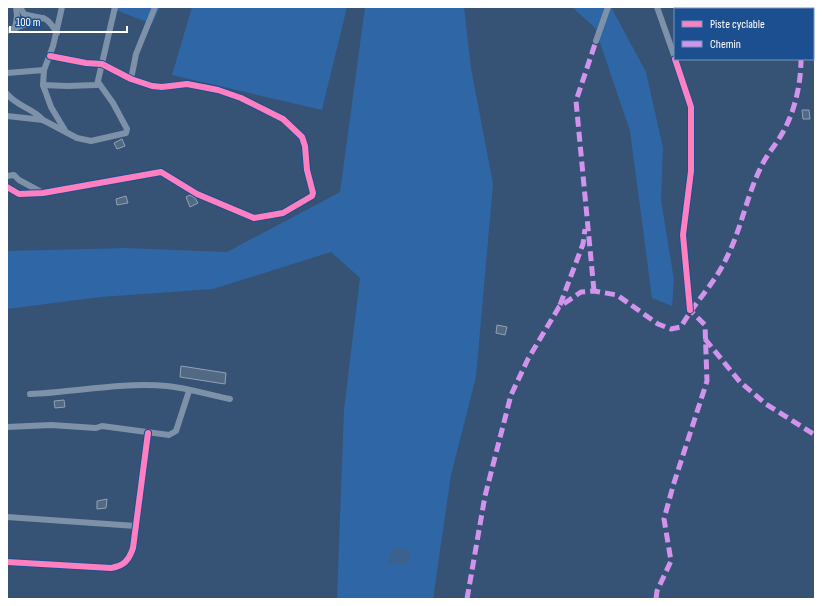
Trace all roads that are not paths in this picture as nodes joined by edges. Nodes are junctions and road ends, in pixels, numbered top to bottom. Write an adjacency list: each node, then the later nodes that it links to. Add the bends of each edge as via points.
1 (16, 7): 9 (street)
2 (20, 7): 8 (street, via 24,14)
3 (62, 7): 11 (street)
4 (115, 7): 16 (street)
5 (156, 7): 19 (street, via 136,54)
6 (608, 7): 12 (street)
7 (657, 7): 14 (street)
8 (45, 18): 9 (street); 11 (street)
9 (15, 29): 10 (street)
10 (7, 30)
11 (56, 33): 13 (street)
12 (596, 41)
13 (50, 56): 16 (street); 17 (street)
14 (674, 56)
15 (675, 60): 29 (street, via 691,106 691,171 683,235)
16 (102, 64): 19 (street); 20 (street)
17 (44, 70): 18 (street); 21 (street)
18 (7, 73)
19 (131, 79): 28 (street, via 152,86 187,84 218,90 241,98 282,119 302,137 306,170 313,189 312,196 283,213 254,218 197,194 161,172)
20 (98, 82): 21 (street, via 96,86); 25 (street, via 116,108 127,131 91,141)
21 (43, 85): 25 (street, via 51,107)
22 (7, 94): 24 (street, via 16,104 38,113)
23 (7, 116): 24 (street)
24 (43, 120): 25 (street)
25 (66, 132)
26 (7, 176): 28 (street, via 14,175)
27 (7, 187): 28 (street, via 19,194)
28 (43, 193)
29 (690, 310)
30 (189, 391): 31 (street, via 168,386 130,385); 32 (street); 34 (street, via 176,431 169,435)
31 (30, 394)
32 (230, 400)
33 (7, 427): 34 (street, via 102,426)
34 (148, 433): 36 (street)
35 (7, 517): 36 (street)
36 (136, 526): 37 (street, via 129,560 118,567)
37 (7, 562)

